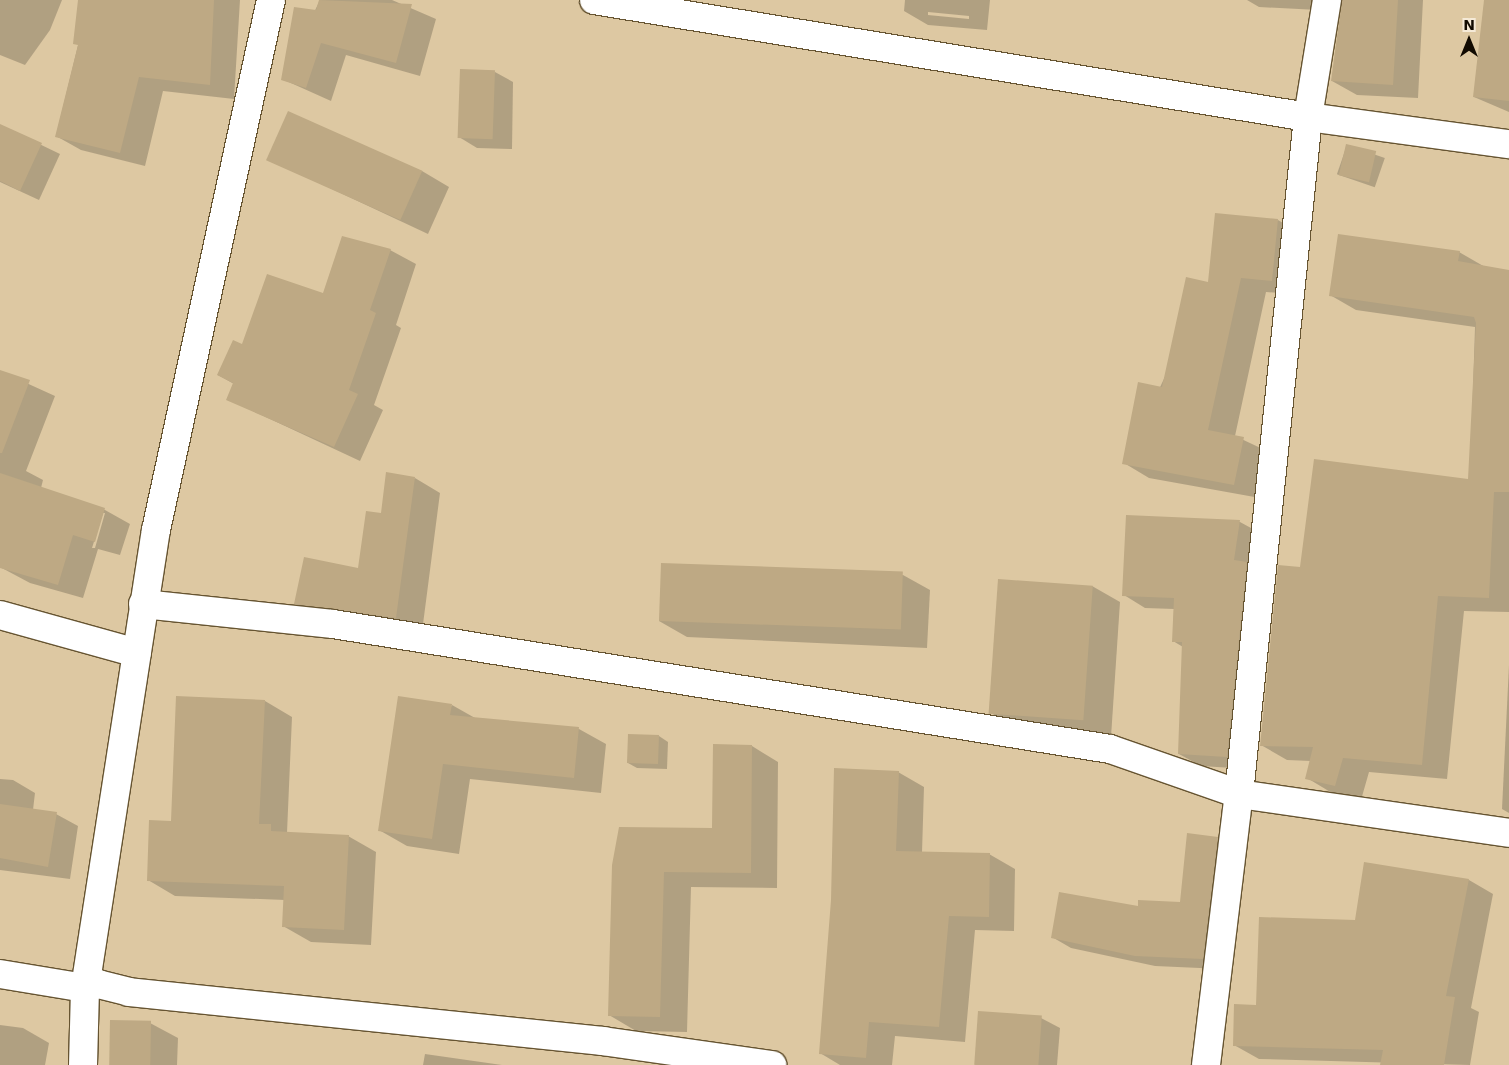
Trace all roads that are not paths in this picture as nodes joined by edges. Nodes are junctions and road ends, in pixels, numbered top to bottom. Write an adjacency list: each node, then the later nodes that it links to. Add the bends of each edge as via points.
1 (272, 0): 6 (street)
2 (594, 0): 4 (street)
3 (1326, 0): 4 (street)
4 (1308, 117): 5 (street); 9 (street)
5 (1509, 144)
6 (143, 604): 8 (street); 9 (street, via 333,624 1110,749)
7 (0, 615): 8 (street)
8 (137, 653): 12 (street)
9 (1239, 794): 10 (street); 15 (street)
10 (1509, 833)
11 (0, 974): 12 (street)
12 (86, 988): 13 (street); 14 (street, via 98,984 128,992 603,1041)
13 (83, 1065)
14 (772, 1065)
15 (1206, 1065)

